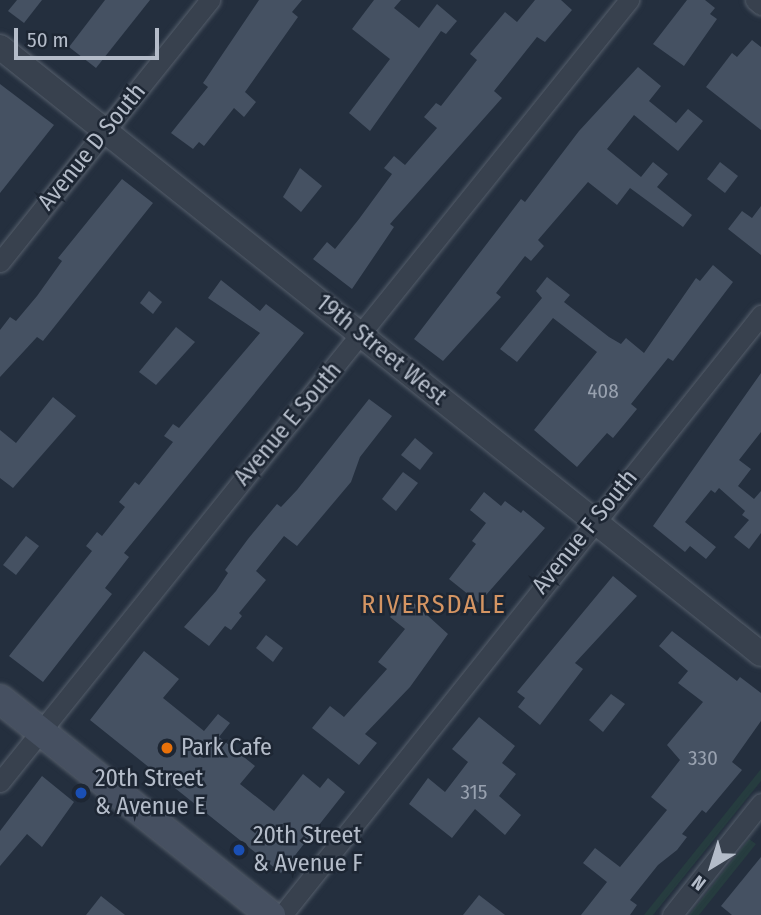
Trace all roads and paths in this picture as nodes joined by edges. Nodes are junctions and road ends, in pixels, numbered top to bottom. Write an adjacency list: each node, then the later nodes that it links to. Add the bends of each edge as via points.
1 (210, 0): 6 (street, Avenue D South)
2 (629, 0): 9 (street, Avenue E South)
3 (755, 0): 4 (street)
4 (761, 5)
5 (0, 47): 6 (street, 19th Street West)
6 (105, 130): 7 (street, Avenue D South); 9 (street, 19th Street West)
7 (0, 262)
8 (761, 316): 10 (street, Avenue F South)
9 (362, 335): 10 (street, 19th Street West); 13 (street, Avenue E South)
10 (594, 520): 11 (street, 19th Street West); 17 (street, Avenue F South)
11 (761, 654)
12 (0, 699): 13 (main road)
13 (40, 732): 14 (street, Avenue E South); 16 (main road)
14 (0, 782)
15 (761, 803): 18 (street)
16 (271, 915)
17 (282, 915)
18 (672, 915)

